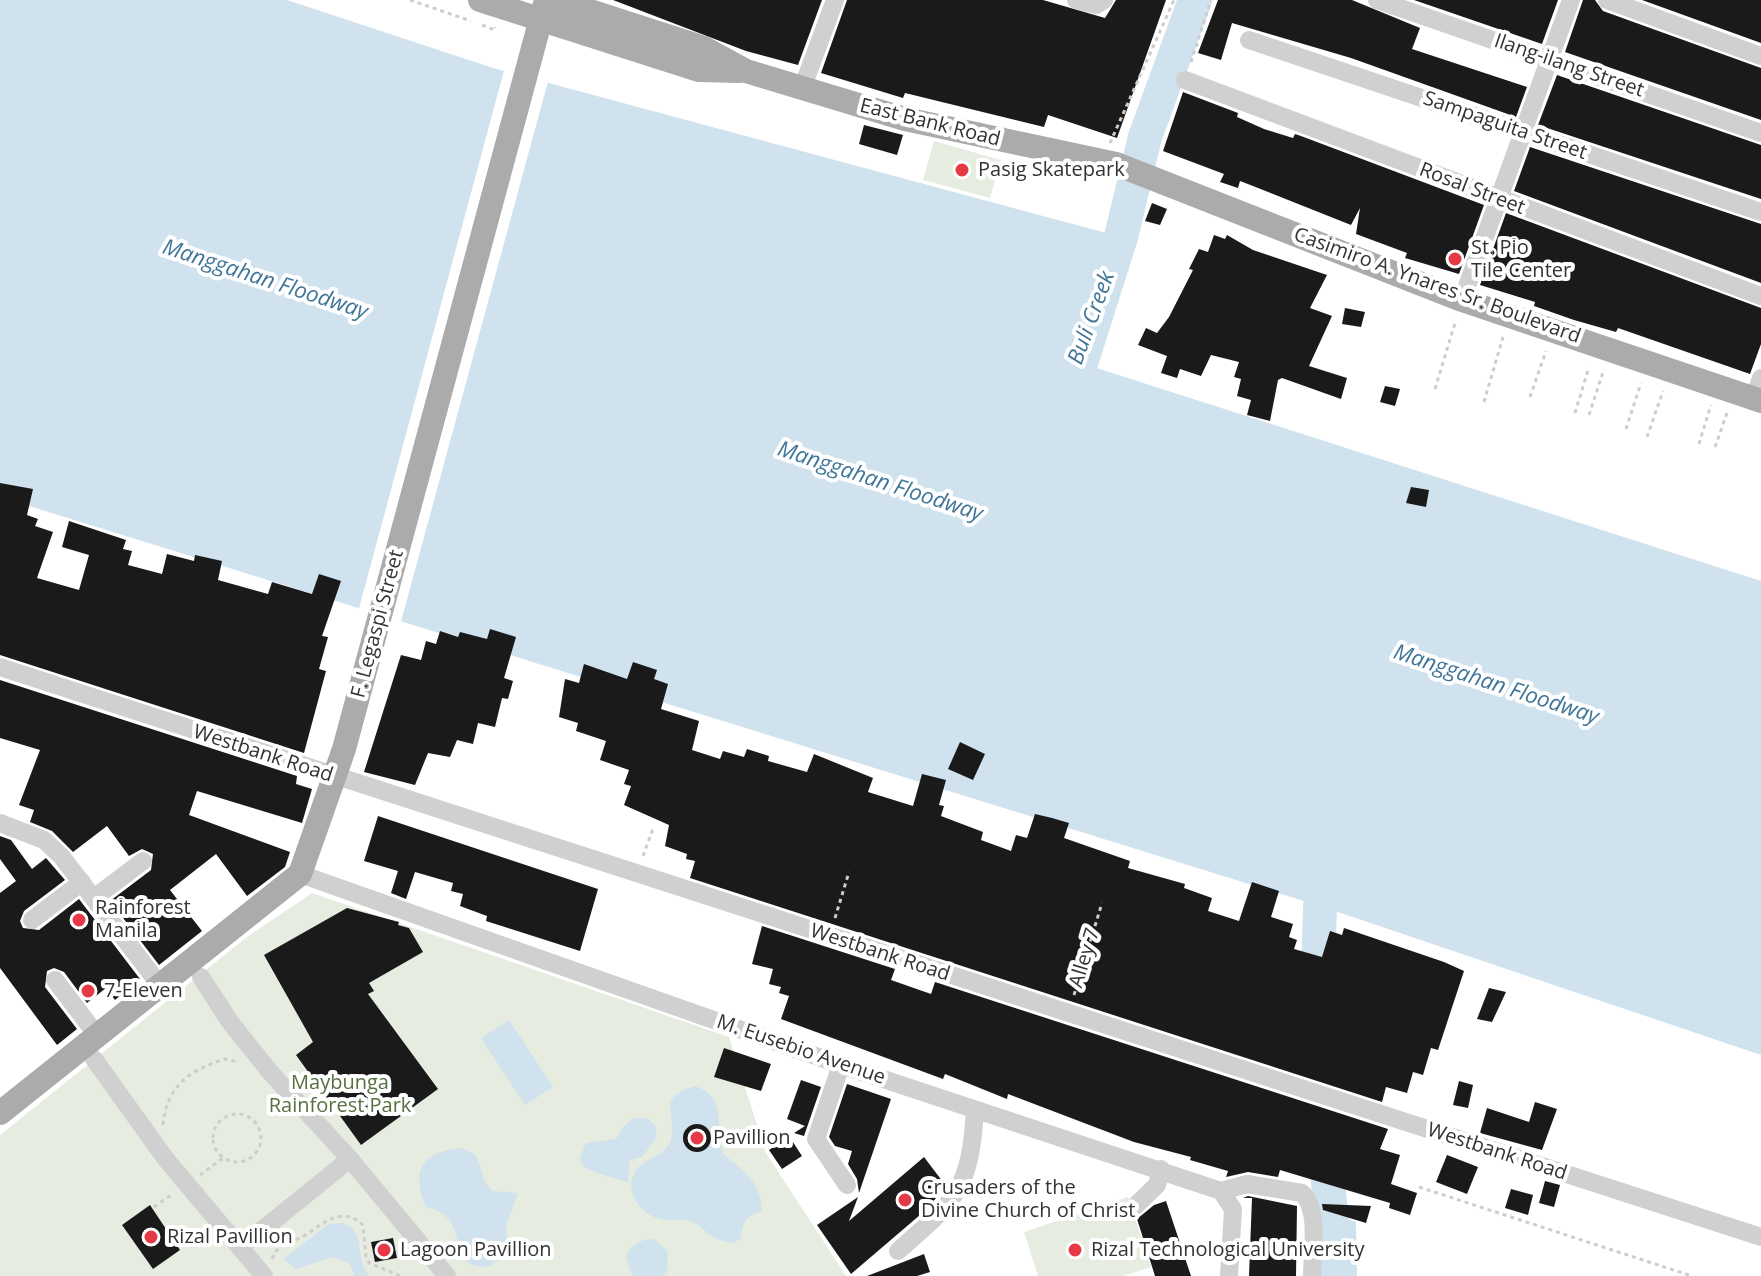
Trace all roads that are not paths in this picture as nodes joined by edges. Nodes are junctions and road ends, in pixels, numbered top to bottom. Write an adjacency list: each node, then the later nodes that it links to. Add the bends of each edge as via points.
1 (480, 0): 8 (main road, East Bank Road)
2 (835, 0): 13 (street)
3 (1076, 0): 7 (street, via 1096,5)
4 (1377, 0): 11 (street, Ilang-ilang Street)
5 (1571, 0): 11 (street)
6 (1607, 0): 10 (street)
7 (1103, 1)
8 (547, 6): 13 (main road, East Bank Road, via 704,48 746,71); 23 (main road, F. Legaspi Street)
9 (1249, 40): 14 (street, Sampaguita Street)
10 (1761, 56)
11 (1549, 59): 14 (street); 15 (street, Ilang-ilang Street)
12 (1185, 80): 17 (street, Rosal Street)
13 (802, 89): 16 (main road, East Bank Road, via 905,119)
14 (1523, 132): 17 (street); 18 (street, Sampaguita Street)
15 (1761, 133)
16 (1109, 163): 20 (main road, Casimiro A. Ynares Sr. Boulevard)
17 (1499, 200): 19 (street, Rosal Street); 20 (street)
18 (1761, 212)
19 (1761, 296)
20 (1462, 300): 21 (main road, Casimiro A. Ynares Sr. Boulevard)
21 (1745, 391)
22 (0, 667): 23 (street, Westbank Road)
23 (335, 778): 26 (main road, F. Legaspi Street); 43 (street, Westbank Road)
24 (0, 823): 27 (street, via 44,840)
25 (143, 861): 28 (street)
26 (300, 874): 32 (main road); 35 (street, M. Eusebio Avenue)
27 (82, 882): 28 (street); 29 (street)
28 (94, 898): 32 (street)
29 (32, 920)
30 (201, 977): 38 (street, via 269,1071)
31 (55, 980): 33 (street)
32 (159, 984): 33 (main road)
33 (96, 1034): 37 (main road)
34 (94, 1059): 44 (street, via 182,1188)
35 (841, 1065): 36 (street, M. Eusebio Avenue); 40 (street, via 816,1139)
36 (975, 1110): 39 (street, M. Eusebio Avenue); 45 (street, via 967,1173 956,1196)
37 (0, 1113)
38 (350, 1159): 44 (street); 47 (street)
39 (1161, 1169): 41 (street, M. Eusebio Avenue); 42 (street, via 1157,1185)
40 (847, 1185)
41 (1221, 1191): 48 (street, via 1233,1209); 49 (street, via 1247,1184 1307,1197)
42 (1133, 1208)
43 (1761, 1237)
44 (241, 1247): 46 (street)
45 (898, 1251)
46 (268, 1270)
47 (447, 1276)
48 (1229, 1276)
49 (1312, 1276)

